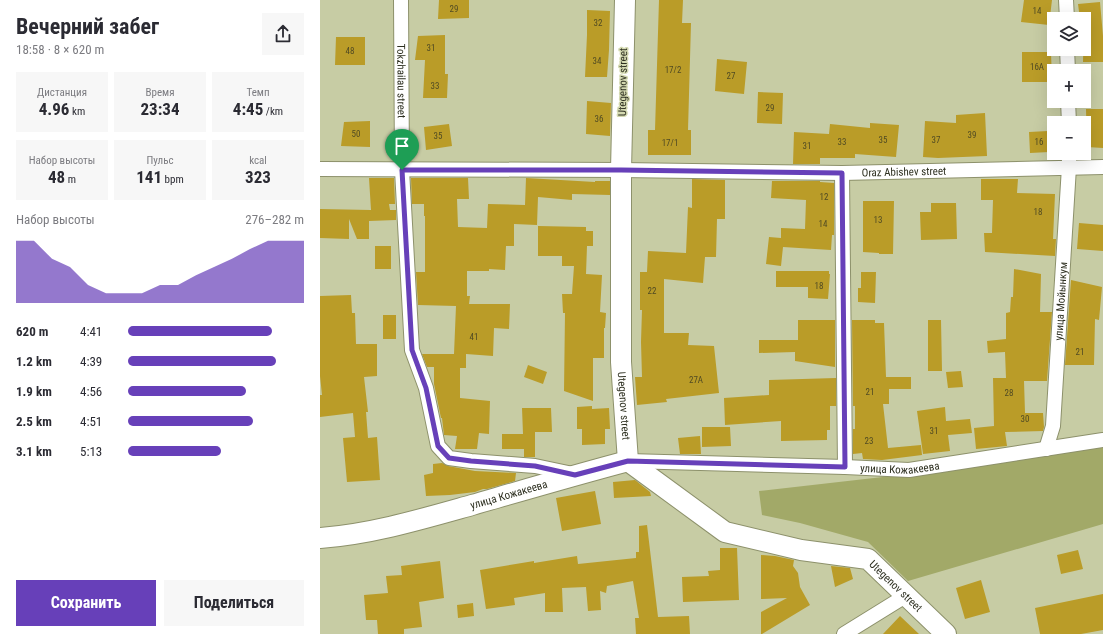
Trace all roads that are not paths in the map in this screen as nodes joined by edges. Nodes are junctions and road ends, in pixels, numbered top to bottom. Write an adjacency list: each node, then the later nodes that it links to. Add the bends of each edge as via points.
1 (401, 0): 8 (street, Tokzhailau street)
2 (625, 0): 9 (street, Utegenov street)
3 (1066, 0): 4 (street)
4 (1067, 12)
5 (1069, 160): 6 (street, Oraz Abishev street); 10 (street, Oraz Abishev street); 12 (street, улица Мойынкум, via 1053,426)
6 (1103, 167)
7 (320, 169): 8 (street, Oraz Abishev street)
8 (402, 170): 9 (street, Oraz Abishev street); 15 (street, Tokzhailau street, via 412,350 426,388 438,446 449,458 535,466)
9 (621, 170): 10 (street, Oraz Abishev street); 13 (street, Utegenov street, via 621,362)
10 (842, 173): 14 (street)
11 (1103, 440): 12 (street, улица Кожакеева)
12 (1046, 449): 14 (street, улица Кожакеева, via 909,470)
13 (628, 461): 14 (street, улица Кожакеева); 15 (street, улица Кожакеева); 17 (street, Utegenov street, via 725,532 801,550 868,559)
14 (845, 467)
15 (575, 475): 16 (street, улица Кожакеева, via 405,524)
16 (320, 538)
17 (907, 595): 18 (street); 19 (street, Utegenov street)
18 (844, 634)
19 (946, 634)

